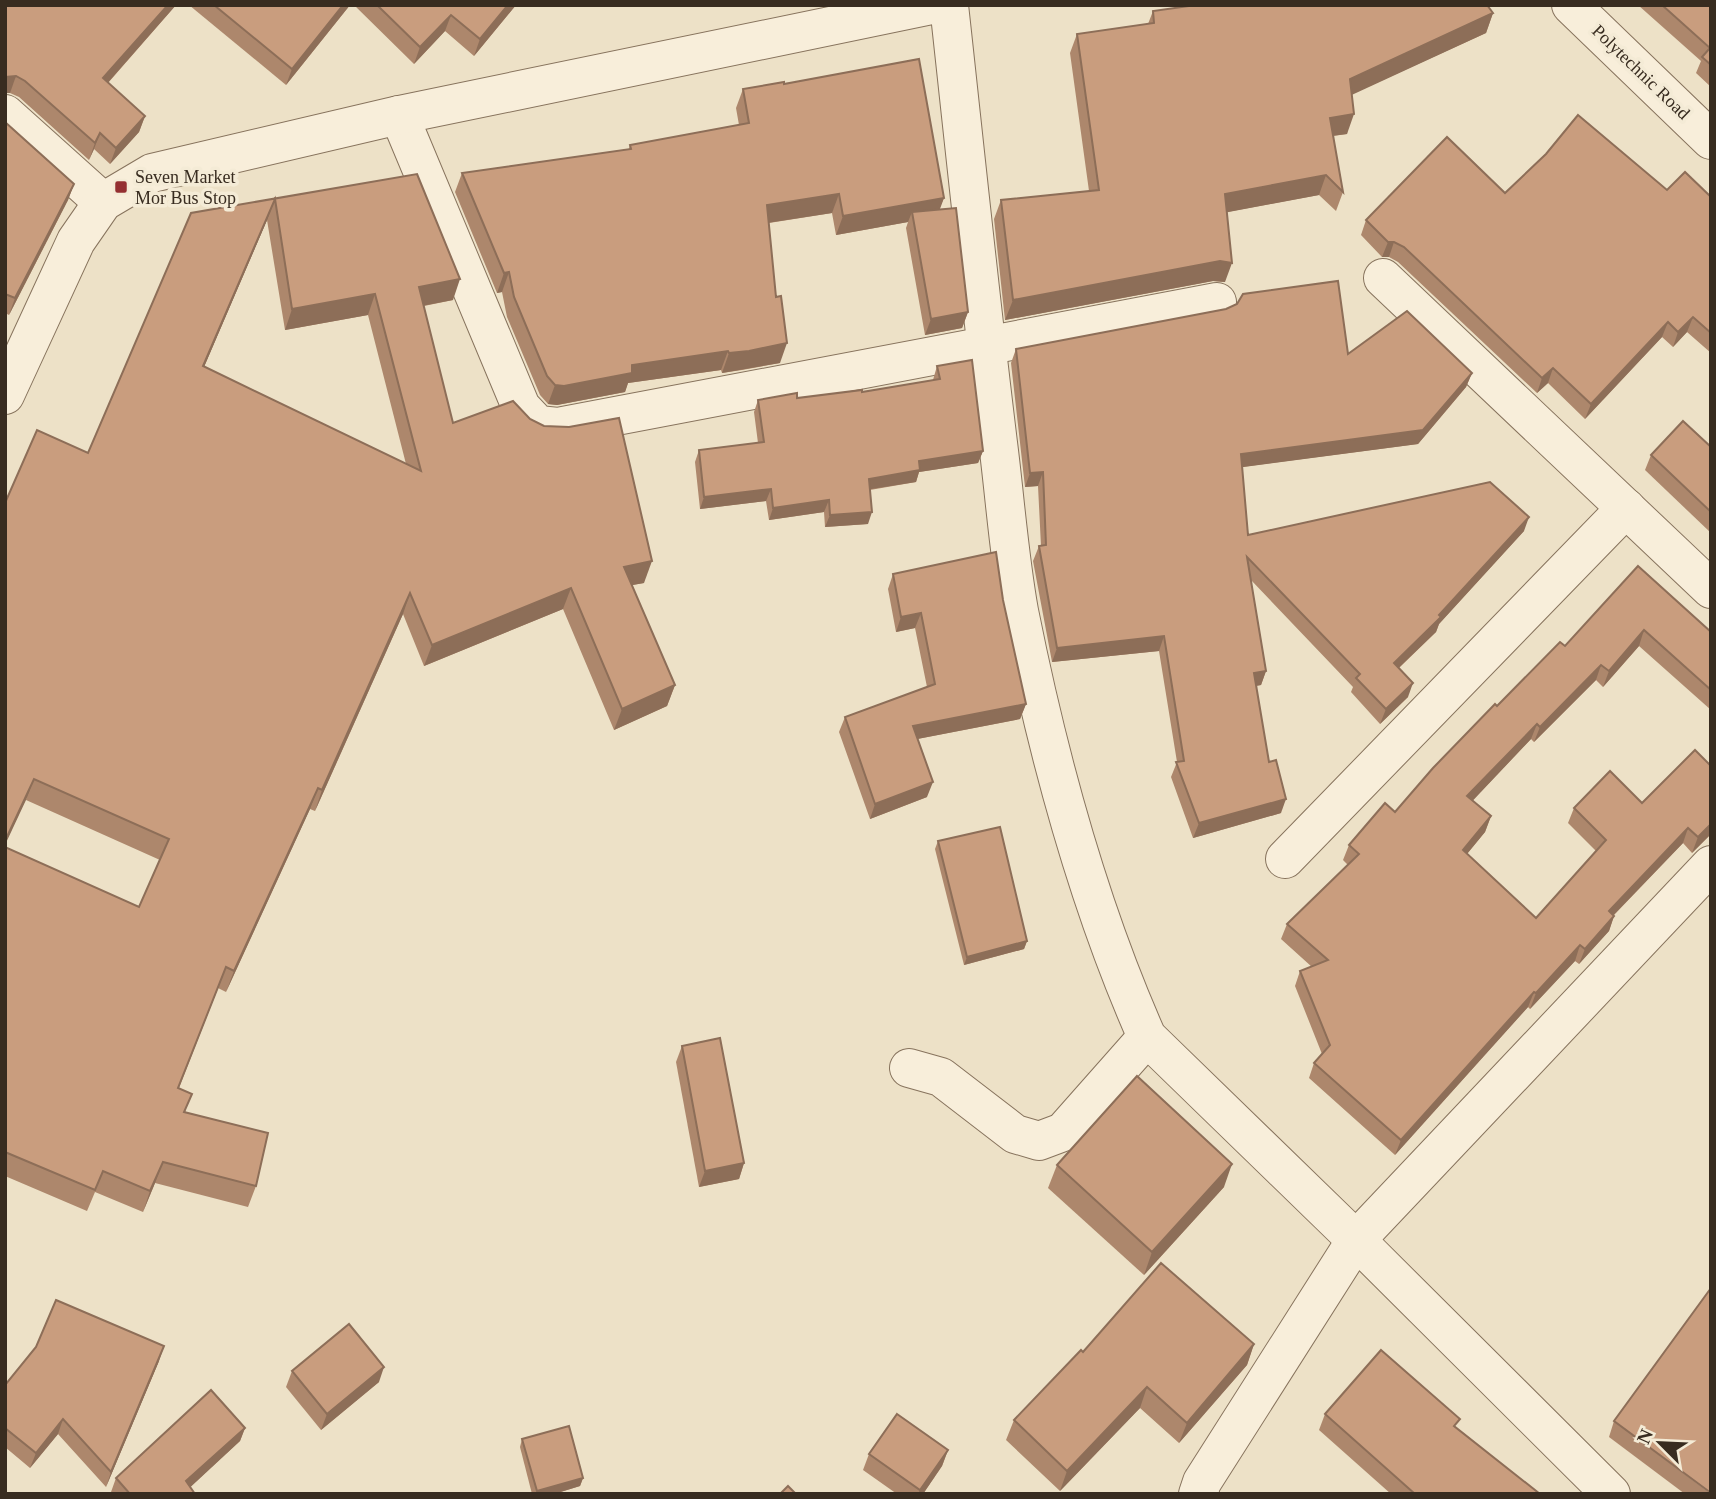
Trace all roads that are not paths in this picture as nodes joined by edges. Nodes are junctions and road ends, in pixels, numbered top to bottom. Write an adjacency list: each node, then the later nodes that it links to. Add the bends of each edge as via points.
1 (932, 5): 5 (street)
2 (949, 5): 10 (street)
3 (1571, 5): 6 (street, Polytechnic Road)
4 (5, 114): 7 (street)
5 (399, 115): 7 (street, via 152,173); 10 (street, via 521,407 538,425 558,427)
6 (1711, 140)
7 (103, 201): 11 (street, via 76,241)
8 (1383, 278): 12 (street)
9 (1217, 302): 10 (street)
10 (986, 346): 16 (street, via 1019,609 1050,747 1086,874)
11 (5, 395)
12 (1626, 508): 13 (street); 14 (street)
13 (1711, 589)
14 (1285, 859)
15 (1709, 869): 18 (street)
16 (1147, 1037): 17 (street, via 1063,1132 1039,1141 1015,1134 941,1077); 18 (street)
17 (909, 1069)
18 (1356, 1240): 19 (street); 20 (street)
19 (1198, 1494)
20 (1611, 1494)

